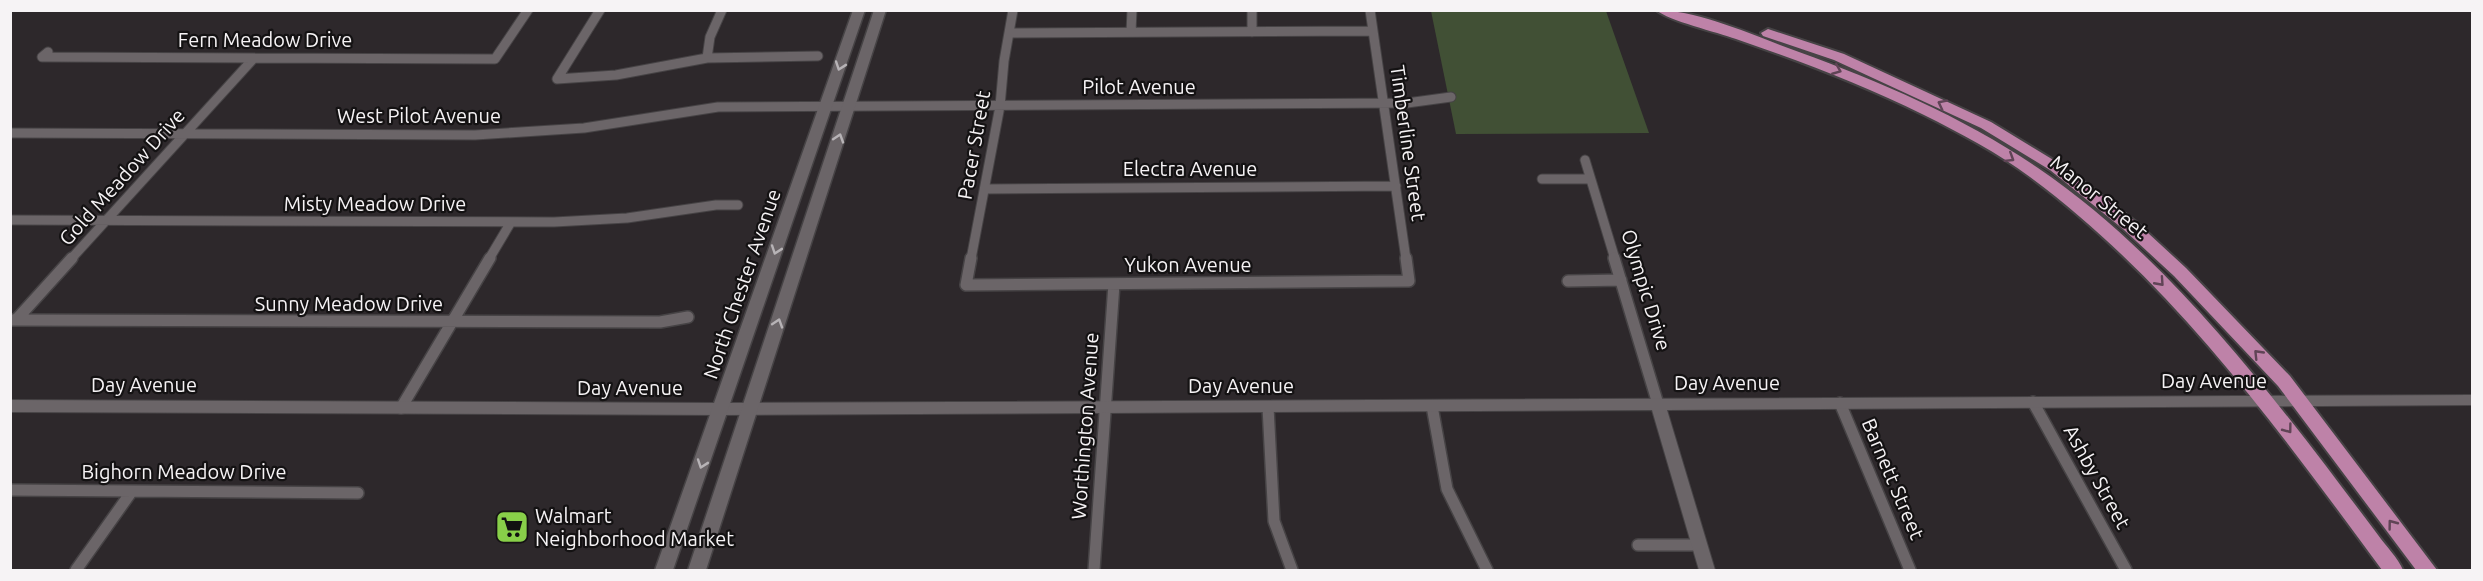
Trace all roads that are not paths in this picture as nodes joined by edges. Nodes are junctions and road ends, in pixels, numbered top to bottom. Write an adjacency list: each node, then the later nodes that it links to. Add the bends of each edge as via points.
1 (528, 10): 18 (street, Fern Meadow Drive, via 495,59)
2 (600, 10): 19 (street, via 557,79 616,75)
3 (722, 10): 19 (street, via 710,37)
4 (859, 10): 22 (main road, North Chester Avenue, one-way to 22)
5 (880, 10): 23 (main road)
6 (1013, 10): 15 (street, Pacer Street)
7 (1132, 10): 13 (street)
8 (1251, 10): 14 (street)
9 (1370, 10): 12 (street, Timberline Street)
10 (1662, 10): 46 (main road, Manor Street, one-way to 46, via 1780,48 1881,88 1939,116 2034,172 2132,252)
11 (1698, 10): 47 (main road, Manor Street, one-way to 11, via 2284,381 2180,272 2129,225 2055,167 1986,125 1839,57)
12 (1373, 31): 14 (street); 21 (street, Timberline Street)
13 (1131, 32): 14 (street); 15 (street)
14 (1252, 32)
15 (1009, 33): 24 (street, Pacer Street)
16 (48, 52): 18 (street, Fern Meadow Drive, via 42,57)
17 (818, 56): 19 (street)
18 (254, 58): 26 (street, Gold Meadow Drive)
19 (707, 58)
20 (1451, 97): 21 (street, Pilot Avenue)
21 (1384, 103): 24 (street, Pilot Avenue); 30 (street, Timberline Street)
22 (826, 105): 23 (street, Pilot Avenue); 26 (street, West Pilot Avenue, via 717,107 584,128 511,134); 55 (main road, North Chester Avenue, one-way to 55)
23 (849, 105): 24 (street, Pilot Avenue); 56 (main road, one-way to 23)
24 (1000, 105): 31 (street, Pacer Street)
25 (10, 133): 26 (street, West Pilot Avenue)
26 (186, 134): 34 (street, Gold Meadow Drive)
27 (1585, 160): 29 (street, Olympic Drive)
28 (1542, 179): 29 (street)
29 (1590, 179): 36 (street, Olympic Drive)
30 (1396, 186): 31 (street, Electra Avenue); 37 (street, Timberline Street)
31 (985, 189): 40 (street, Pacer Street)
32 (738, 205): 35 (street, Misty Meadow Drive, via 716,204 590,221)
33 (10, 220): 34 (street, Misty Meadow Drive)
34 (107, 220): 35 (street, Misty Meadow Drive); 42 (street, Gold Meadow Drive)
35 (511, 222): 43 (street)
36 (1621, 280): 38 (street); 49 (street, Olympic Drive)
37 (1410, 281): 39 (street, Yukon Avenue)
38 (1568, 281)
39 (1114, 284): 40 (street, Yukon Avenue); 54 (street, Worthington Avenue)
40 (966, 285)
41 (688, 317): 43 (street, Sunny Meadow Drive, via 660,322)
42 (13, 320): 43 (street, Sunny Meadow Drive)
43 (451, 323): 53 (street)
44 (2472, 400): 47 (street, Day Avenue)
45 (2033, 402): 46 (street, Day Avenue); 48 (street, Day Avenue); 70 (street, Ashby Street)
46 (2267, 402): 47 (street, Day Avenue); 71 (main road, Manor Street, one-way to 71)
47 (2299, 402): 72 (main road, Manor Street, one-way to 47)
48 (1840, 403): 49 (street, Day Avenue); 69 (street, Barnett Street)
49 (1658, 404): 50 (street, Day Avenue); 60 (street, Olympic Drive)
50 (1432, 405): 52 (street, Day Avenue); 67 (street, via 1447,489)
51 (10, 406): 53 (street, Day Avenue)
52 (1268, 407): 54 (street, Day Avenue); 66 (street, via 1274,521)
53 (401, 408): 55 (street, Day Avenue)
54 (1105, 408): 56 (street, Day Avenue); 65 (street, Worthington Avenue)
55 (721, 409): 56 (street, Day Avenue); 63 (main road, North Chester Avenue, one-way to 63)
56 (750, 409): 64 (main road)
57 (10, 490): 58 (street, Bighorn Meadow Drive)
58 (132, 491): 59 (street, Bighorn Meadow Drive); 62 (street)
59 (358, 492)
60 (1699, 545): 61 (street); 68 (street, Olympic Drive)
61 (1638, 546)
62 (76, 570)
63 (664, 570)
64 (697, 570)
65 (1094, 570)
66 (1292, 570)
67 (1487, 570)
68 (1707, 570)
69 (1910, 570)
70 (2126, 570)
71 (2393, 570)
72 (2427, 570)

